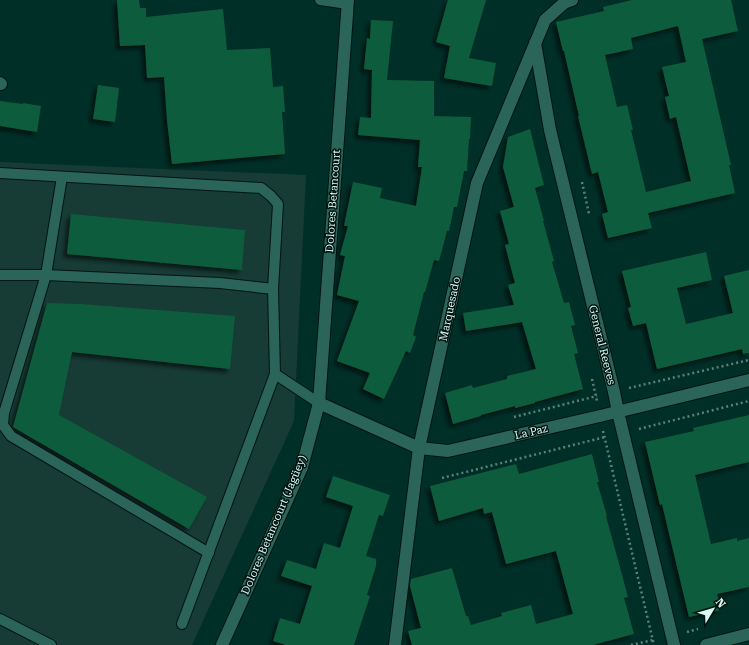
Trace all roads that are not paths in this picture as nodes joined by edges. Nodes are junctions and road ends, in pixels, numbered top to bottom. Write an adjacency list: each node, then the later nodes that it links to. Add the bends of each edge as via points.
1 (320, 0): 3 (lane)
2 (572, 0): 4 (street, Marquesado, via 564,2 545,20)
3 (348, 2): 12 (street, Dolores Betancourt)
4 (535, 43): 13 (street, General Reeves, via 550,130); 14 (street, Marquesado, via 478,183)
5 (0, 173): 6 (lane)
6 (62, 177): 8 (lane); 9 (lane, via 261,188 278,204)
7 (0, 274): 8 (lane)
8 (46, 275): 9 (lane, via 220,283); 15 (lane, via 4,413 3,425 11,436)
9 (273, 289): 10 (lane)
10 (274, 374): 12 (lane); 15 (lane)
11 (749, 380): 13 (street, La Paz)
12 (319, 403): 14 (street, La Paz); 21 (street, Dolores Betancourt (Jagüey), via 302,467)
13 (618, 412): 14 (street, La Paz, via 448,451); 19 (street, General Reeves)
14 (420, 448): 22 (street, Marquesado)
15 (210, 553): 17 (lane)
16 (0, 619): 20 (lane)
17 (182, 624)
18 (749, 634): 23 (street)
19 (673, 640)
20 (51, 645)
21 (222, 645)
22 (395, 645)
23 (706, 645)

